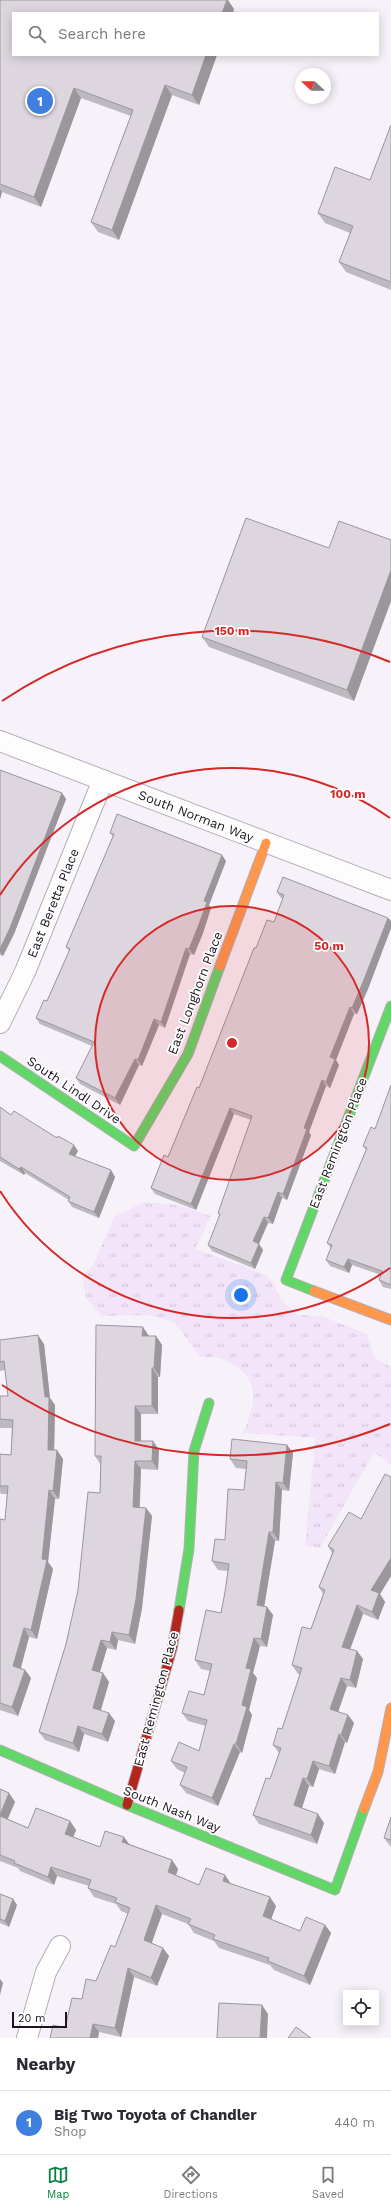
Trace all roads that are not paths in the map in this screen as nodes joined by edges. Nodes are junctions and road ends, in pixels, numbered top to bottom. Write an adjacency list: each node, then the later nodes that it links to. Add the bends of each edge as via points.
1 (0, 741): 2 (street, South Norman Way)
2 (103, 780): 3 (street, South Norman Way); 6 (street, East Beretta Place)
3 (266, 843): 4 (street, South Norman Way); 8 (street, East Longhorn Place, via 188,1054)
4 (391, 890)
5 (391, 1006): 9 (street, East Remington Place, via 286,1280)
6 (0, 1024)
7 (0, 1056): 8 (street, South Lindl Drive)
8 (134, 1146)
9 (391, 1320)
10 (209, 1403): 13 (street, East Remington Place, via 194,1451 189,1549 172,1649)
11 (391, 1708): 13 (street, South Nash Way, via 378,1772 335,1890)
12 (0, 1750): 13 (street, South Nash Way)
13 (126, 1805)
14 (60, 1946): 15 (street, via 46,1972)
15 (27, 2038)

